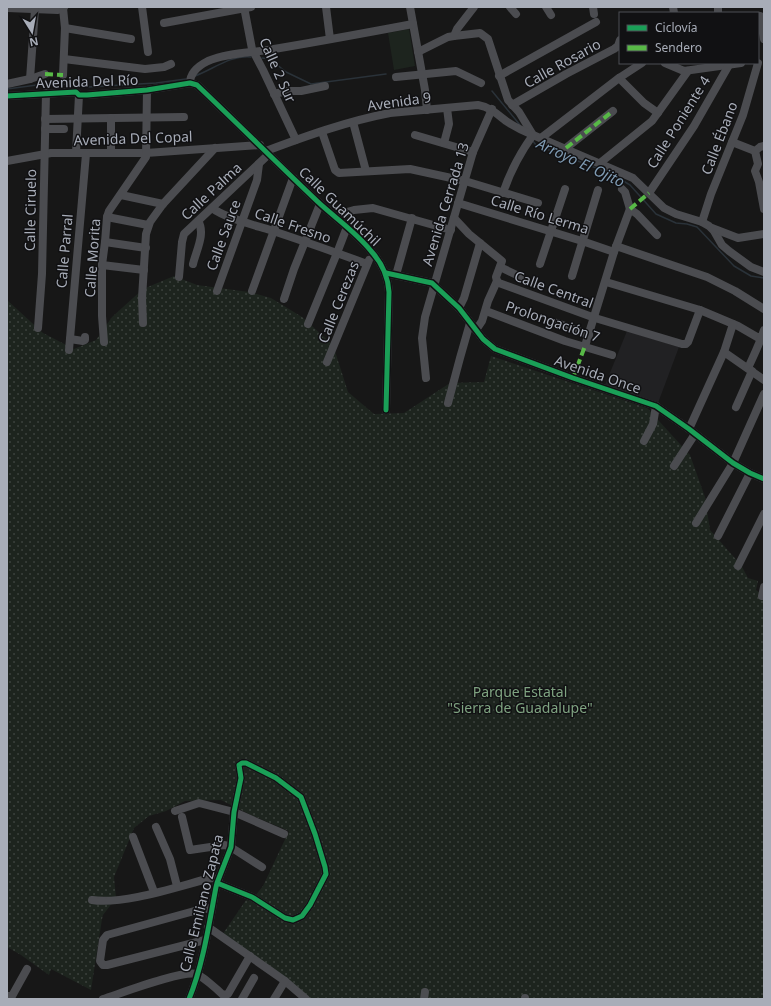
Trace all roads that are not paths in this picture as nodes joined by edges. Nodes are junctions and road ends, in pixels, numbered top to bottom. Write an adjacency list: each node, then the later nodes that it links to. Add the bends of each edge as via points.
1 (64, 7): 10 (street, via 58,10); 17 (street)
2 (142, 7): 23 (street)
3 (246, 7): 15 (street); 24 (street, Calle 2 Sur)
4 (326, 7): 20 (street)
5 (410, 7): 16 (street)
6 (474, 7): 18 (street)
7 (510, 7): 11 (street)
8 (546, 7): 12 (street)
9 (7, 8): 10 (street)
10 (34, 9): 39 (street)
11 (516, 14)
12 (551, 15)
13 (594, 15): 36 (street)
14 (760, 16): 21 (street)
15 (164, 23)
16 (413, 24): 20 (street); 25 (street)
17 (66, 28): 19 (street); 26 (street)
18 (454, 36): 25 (street); 36 (street, via 478,32 485,35 490,43)
19 (131, 39)
20 (330, 39): 24 (street)
21 (764, 39)
22 (619, 43): 49 (street, Calle Rosario, via 614,49)
23 (148, 52)
24 (253, 52): 40 (street, via 203,63 195,69); 46 (street, Calle 2 Sur)
25 (418, 52): 34 (street)
26 (64, 59): 27 (street, via 145,69); 35 (street)
27 (171, 64)
28 (640, 64): 38 (street)
29 (669, 64): 32 (street)
30 (727, 64): 32 (street); 90 (street, Calle Poniente 4, via 694,126)
31 (757, 64): 67 (street, Calle Ébano, via 746,106)
32 (683, 68): 54 (street)
33 (44, 74): 39 (street, Avenida Del Río)
34 (422, 74): 37 (street); 41 (street, via 456,71); 52 (street)
35 (63, 75)
36 (499, 76): 49 (street)
37 (396, 77)
38 (619, 78): 54 (street); 65 (street)
39 (30, 79): 42 (street, Avenida Del Río)
40 (190, 83): 44 (street, Avenida Del Río); 72 (street, Calle Guamúchil, via 197,85)
41 (481, 83)
42 (7, 84)
43 (325, 86): 46 (street)
44 (147, 90): 47 (street, Avenida Del Río); 57 (street, Calle Morita)
45 (46, 93): 47 (street, Avenida Del Río, via 76,92); 48 (street, Avenida Del Río); 58 (street, Calle Ciruelo)
46 (274, 94): 66 (street, Calle 2 Sur)
47 (79, 95): 59 (street)
48 (7, 96)
49 (512, 105): 65 (street)
50 (447, 108): 51 (street, Avenida 9, via 484,106); 52 (street, Avenida 9); 68 (street, via 449,124)
51 (492, 109): 65 (street, Avenida 9, via 512,124); 74 (street, Avenida Cerrada 13)
52 (427, 110): 60 (street, Avenida 9, via 390,113)
53 (613, 111): 71 (street)
54 (658, 113): 81 (street, via 645,127)
55 (184, 117): 57 (street)
56 (111, 118): 57 (street); 59 (street); 76 (street)
57 (146, 118): 77 (street, Calle Morita)
58 (45, 119): 59 (street); 61 (street, Calle Ciruelo)
59 (78, 119): 75 (street)
60 (353, 122): 63 (street, Avenida 9); 83 (street)
61 (45, 129): 62 (street); 78 (street, Calle Ciruelo)
62 (64, 129)
63 (322, 132): 66 (street, Avenida 9); 83 (street, via 337,172)
64 (415, 134): 68 (street)
65 (537, 137): 71 (street, Avenida 9); 89 (street, via 521,152)
66 (296, 140): 72 (street, Avenida 9)
67 (732, 142): 73 (street); 105 (street, Calle Ébano)
68 (444, 143): 74 (street)
69 (764, 146): 73 (street)
70 (215, 148): 72 (street, Avenida Del Copal); 77 (street, Avenida Del Copal); 94 (street)
71 (566, 148): 81 (street, Avenida 9)
72 (265, 150): 82 (street, Calle Palma); 84 (street, Calle Guamúchil)
73 (755, 151): 97 (street, via 758,164 755,171)
74 (473, 152): 85 (street, Avenida Cerrada 13)
75 (76, 153): 78 (street, Avenida Del Copal); 79 (street, Avenida Del Copal)
76 (111, 153): 77 (street, Avenida Del Copal); 79 (street, Avenida Del Copal)
77 (146, 153): 91 (street, Calle Morita)
78 (44, 154): 80 (street, Avenida Del Copal); 150 (street, Calle Ciruelo)
79 (86, 154): 155 (street, Calle Parral)
80 (7, 161)
81 (600, 163): 90 (street, Avenida 9, via 633,178)
82 (260, 164): 96 (street, Calle Palma); 104 (street, Calle Sauce, via 257,180)
83 (366, 171): 85 (street, via 410,169)
84 (293, 178): 95 (street, Calle Guamúchil); 111 (street)
85 (465, 181): 89 (street); 92 (street, Avenida Cerrada 13)
86 (565, 189): 110 (street)
87 (622, 189): 98 (street)
88 (598, 190): 114 (street)
89 (503, 193): 93 (street)
90 (649, 193): 105 (street, Avenida 9, via 669,211)
91 (120, 196): 94 (street); 99 (street, Calle Morita)
92 (458, 203): 101 (street, Avenida Cerrada 13); 110 (street, Calle Río Lerma)
93 (538, 203)
94 (163, 204): 106 (street)
95 (320, 204): 102 (street, Calle Guamúchil); 116 (street)
96 (212, 208): 103 (street, Calle Palma); 104 (street, Calle Fresno)
97 (764, 209)
98 (630, 210): 113 (street); 119 (street)
99 (107, 217): 106 (street); 115 (street, Calle Morita)
100 (412, 218): 102 (street, via 368,208 347,212); 109 (street); 130 (street)
101 (454, 218): 109 (street, Avenida Cerrada 13); 117 (street, Calle Central)
102 (338, 219): 107 (street, Calle Guamúchil)
103 (198, 221): 122 (street, via 202,232); 132 (street, Calle Palma, via 183,237)
104 (241, 221): 111 (street, Calle Fresno); 137 (street, Calle Sauce)
105 (702, 222): 108 (street, Avenida 9)
106 (148, 225): 118 (street)
107 (346, 226): 120 (street, Calle Guamúchil); 121 (street)
108 (712, 228): 112 (street, Avenida 9, via 738,238); 128 (street, via 729,251 751,267)
109 (451, 230): 136 (street, Avenida Cerrada 13)
110 (551, 231): 114 (street, Calle Río Lerma); 124 (street)
111 (274, 232): 116 (street, Calle Fresno); 138 (street)
112 (764, 234)
113 (657, 235)
114 (582, 241): 119 (street, Calle Río Lerma); 131 (street)
115 (105, 242): 118 (street); 125 (street, Calle Morita)
116 (306, 242): 121 (street, Calle Fresno); 139 (street)
117 (480, 244): 126 (street, Calle Central, via 501,258); 140 (street)
118 (146, 248): 127 (street)
119 (615, 249): 135 (street); 141 (street, Calle Río Lerma, via 707,277)
120 (372, 252): 123 (street, Calle Cerezas); 129 (street, Calle Guamúchil)
121 (337, 253): 123 (street, Calle Fresno); 148 (street)
122 (193, 264)
123 (367, 264): 161 (street, Calle Cerezas)
124 (540, 264)
125 (102, 265): 127 (street); 156 (street, Calle Morita)
126 (500, 267): 133 (street); 134 (street, Calle Central)
127 (144, 270): 146 (street)
128 (764, 272)
129 (386, 273): 130 (street); 169 (street, Calle Guamúchil)
130 (396, 275): 136 (street)
131 (572, 276)
132 (179, 277)
133 (521, 277)
134 (497, 281): 143 (street); 144 (street, Calle Central)
135 (606, 282): 142 (street); 144 (street)
136 (434, 284): 140 (street, Avenida Once); 163 (street, Avenida Cerrada 13, via 422,330)
137 (217, 291)
138 (252, 291)
139 (284, 299)
140 (459, 308): 145 (street, Avenida Once)
141 (764, 309)
142 (700, 310): 144 (street, Calle Central, via 686,344); 149 (street)
143 (486, 311): 151 (street); 157 (street, Prolongación 7)
144 (594, 318): 153 (street)
145 (470, 322): 151 (street, Avenida Once); 166 (street)
146 (142, 323)
147 (557, 323): 153 (street)
148 (308, 324)
149 (733, 324): 152 (street, via 757,337); 159 (street)
150 (38, 328)
151 (476, 330): 167 (street, Avenida Once, via 489,346 499,352)
152 (762, 334): 162 (street)
153 (589, 335): 157 (street)
154 (86, 337): 155 (street, via 83,341)
155 (70, 339): 158 (street, Calle Parral)
156 (104, 342)
157 (585, 346): 160 (street, Prolongación 7)
158 (69, 350)
159 (724, 352): 162 (street); 170 (street)
160 (612, 355)
161 (327, 362)
162 (750, 370): 164 (street); 168 (street)
163 (426, 378)
164 (764, 380)
165 (764, 394): 172 (street)
166 (448, 404)
167 (656, 406): 170 (street, Avenida Once); 171 (street, via 653,424)
168 (736, 407)
169 (386, 410)
170 (692, 431): 172 (street, Avenida Once); 173 (street)
171 (644, 441)
172 (733, 463): 174 (street, Avenida Once); 177 (street)
173 (674, 466)
174 (750, 473): 175 (street, Avenida Once); 178 (street)
175 (764, 479)
176 (764, 514): 179 (street)
177 (696, 522)
178 (718, 536)
179 (738, 566)
180 (764, 587): 181 (street)
181 (762, 596)
182 (175, 811): 183 (street, via 199,803)
183 (234, 812): 186 (street); 188 (street, Calle Emiliano Zapata); 190 (street, Calle Emiliano Zapata, via 240,764 246,763 276,778 301,798 315,834 326,874 302,916 290,920 252,897)
184 (182, 816): 188 (street, via 190,850 224,845)
185 (156, 827): 191 (street, via 170,859)
186 (284, 834)
187 (133, 837): 192 (street)
188 (231, 847): 189 (street); 190 (street, Calle Emiliano Zapata)
189 (262, 867)
190 (218, 881): 191 (street, via 211,878); 194 (street, Calle Emiliano Zapata)
191 (177, 886): 192 (street)
192 (154, 892): 193 (street, via 116,900)
193 (92, 900)
194 (212, 908): 195 (street, Calle Emiliano Zapata); 196 (street, via 105,936 100,959 108,965)
195 (208, 927): 196 (street, Calle Emiliano Zapata); 197 (street)
196 (205, 940): 199 (street, Calle Emiliano Zapata)
197 (250, 956): 199 (street, via 226,995); 201 (street)
198 (27, 969): 203 (street, via 12,996)
199 (197, 974): 204 (street, via 185,974); 205 (street, Calle Emiliano Zapata)
200 (254, 978): 206 (street)
201 (285, 981): 202 (street); 207 (street)
202 (297, 995): 208 (street)
203 (7, 996)
204 (103, 999)
205 (189, 999)
206 (242, 999)
207 (274, 999)
208 (306, 999)

